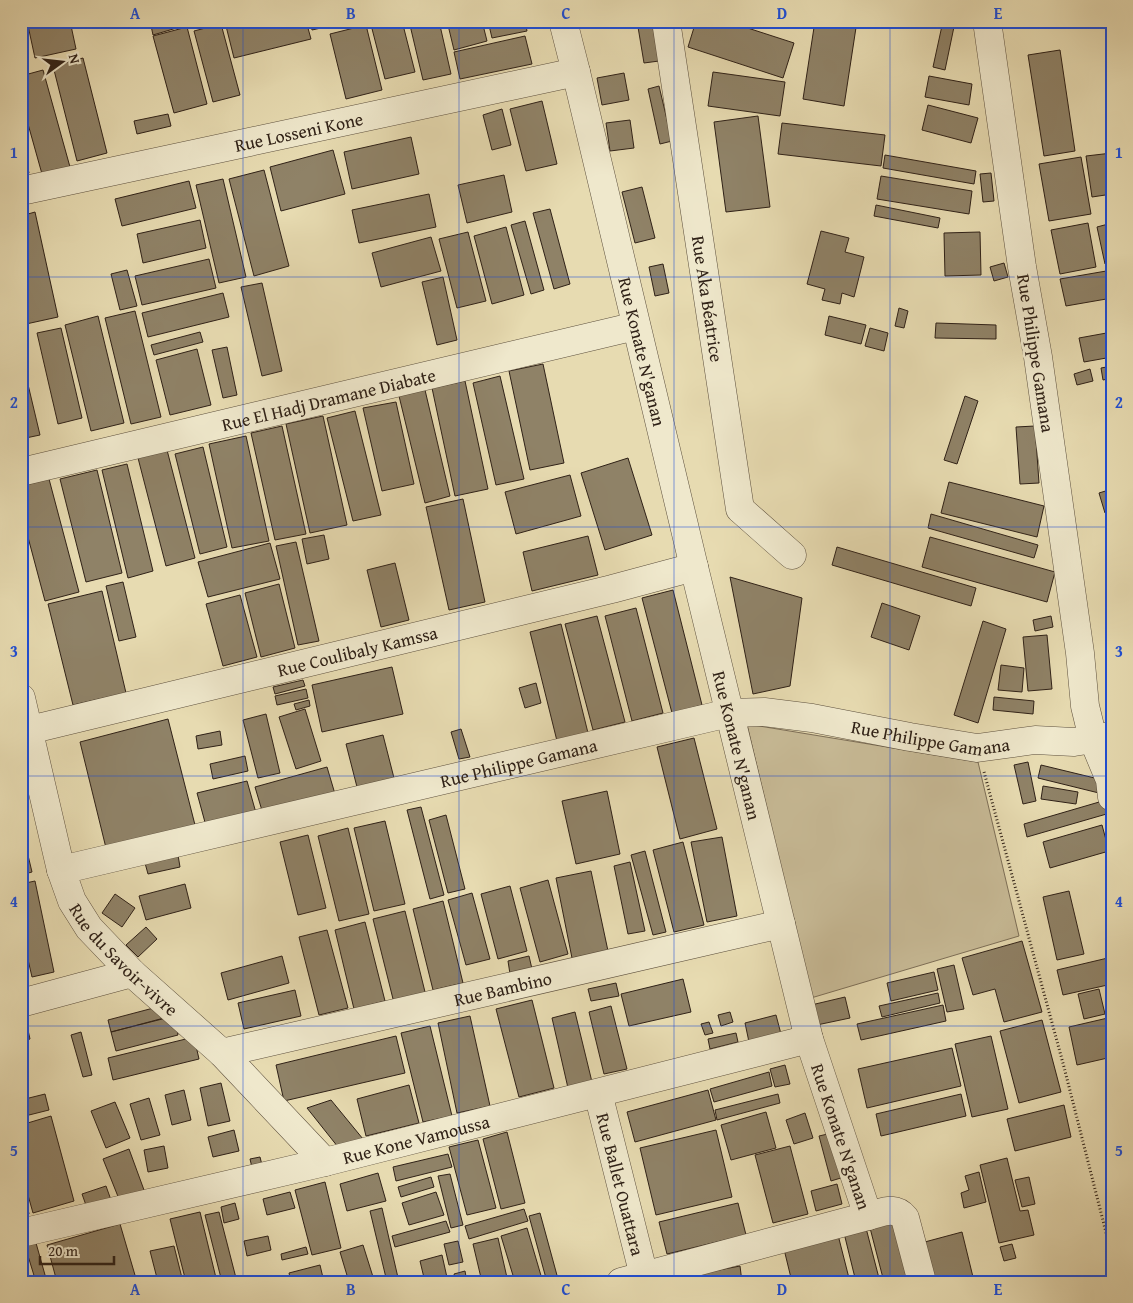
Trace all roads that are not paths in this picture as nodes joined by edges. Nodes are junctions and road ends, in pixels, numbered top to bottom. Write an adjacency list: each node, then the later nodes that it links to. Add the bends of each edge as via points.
1 (562, 21): 4 (street, Rue Konate N'ganan)
2 (666, 21): 8 (street, Rue Aka Béatrice, via 740,509)
3 (987, 21): 13 (street, Rue Philippe Gamana, via 1020,258 1038,357 1085,706)
4 (576, 72): 5 (street, Rue Losseni Kone); 6 (street, Rue Konate N'ganan)
5 (21, 191)
6 (636, 326): 7 (street, Rue El Hadj Dramane Diabate); 9 (street, Rue Konate N'ganan)
7 (21, 472)
8 (792, 555)
9 (694, 567): 11 (street, Rue Konate N'ganan); 12 (street, Rue Coulibaly Kamssa)
10 (21, 698): 12 (street, Rue du Savoir-vivre)
11 (729, 712): 13 (street, Rue Philippe Gamana, via 764,712 812,718 978,748 1035,740 1074,742); 15 (street, Rue Philippe Gamana); 16 (street, Rue Konate N'ganan)
12 (25, 731): 15 (street, Rue du Savoir-vivre)
13 (1102, 738): 14 (street)
14 (1112, 798)
15 (60, 870): 17 (street, Rue du Savoir-vivre, via 72,900 89,928)
16 (781, 924): 19 (street, Rue Konate N'ganan); 20 (street, Rue Bambino)
17 (132, 973): 18 (street); 20 (street, Rue du Savoir-vivre)
18 (21, 1002)
19 (810, 1039): 21 (street, Rue Kone Vamoussa); 23 (street, Rue Konate N'ganan)
20 (222, 1053): 22 (street, Rue du Savoir-vivre)
21 (598, 1093): 22 (street, Rue Kone Vamoussa); 25 (street, Rue Ballet Ouattara)
22 (324, 1162): 24 (street, Rue Kone Vamoussa)
23 (868, 1216): 25 (street, Rue Konate N'ganan); 26 (street, via 894,1210 905,1218)
24 (21, 1233)
25 (633, 1279)
26 (922, 1282)

